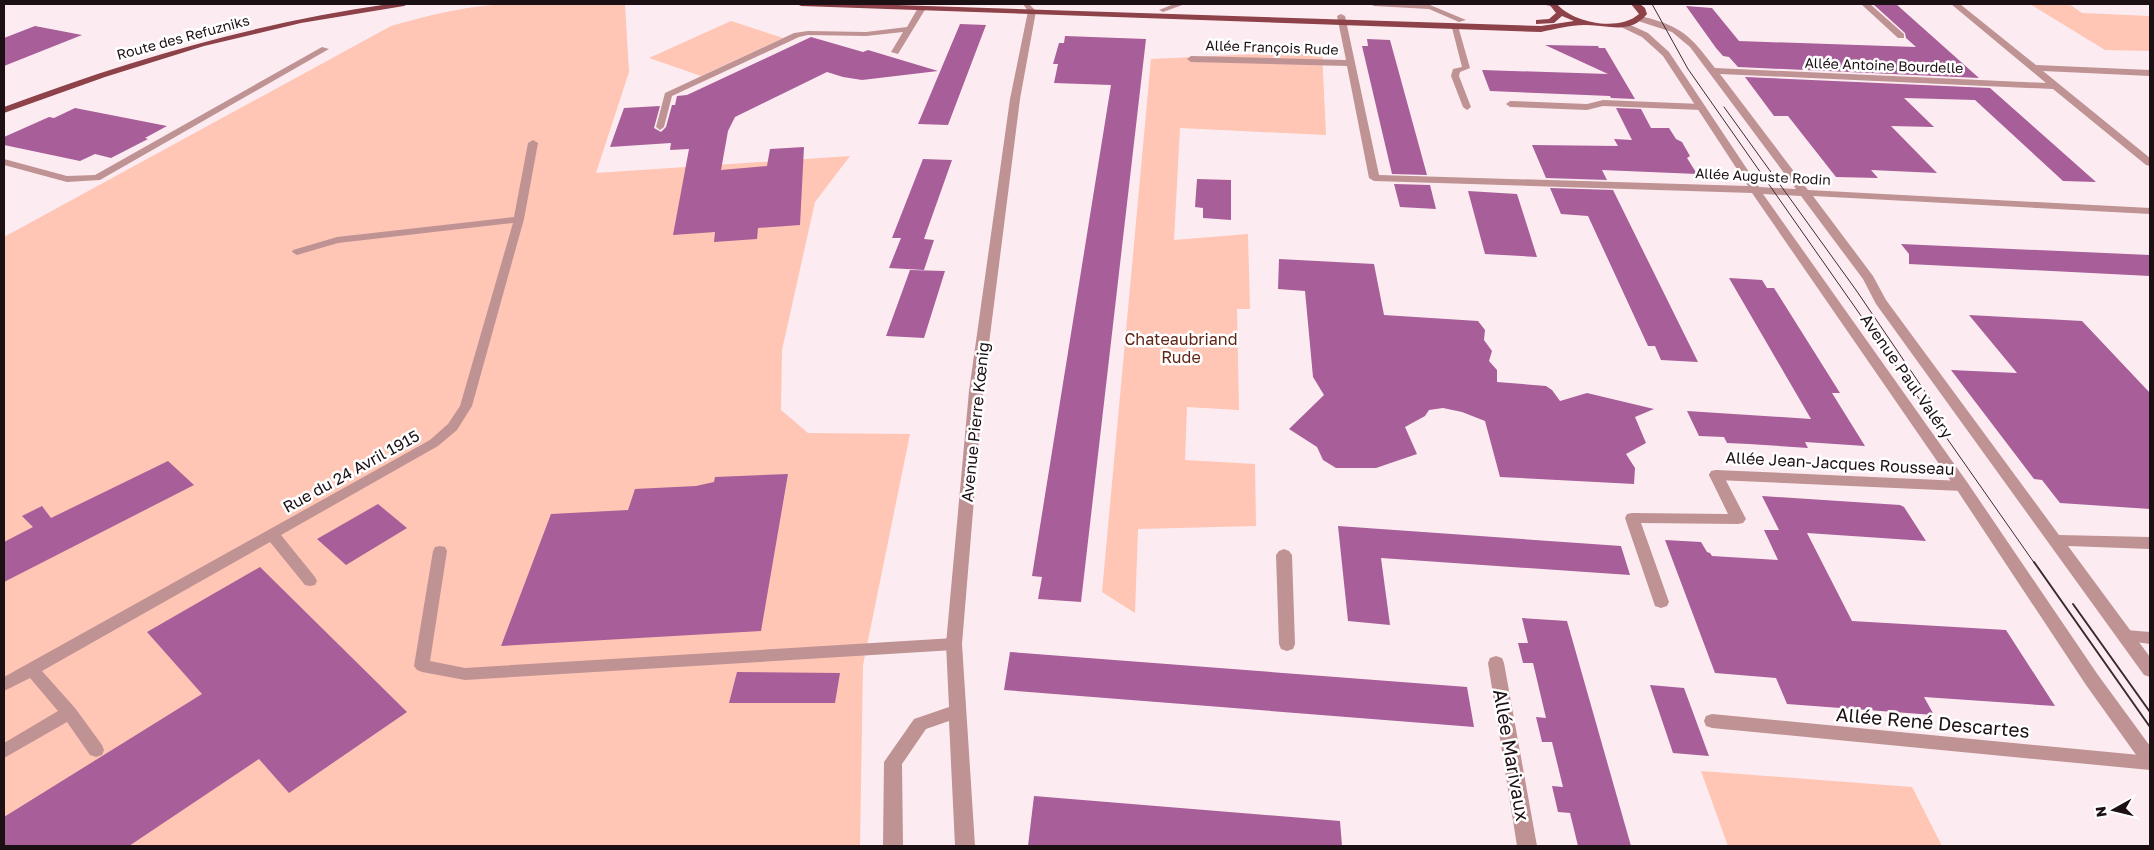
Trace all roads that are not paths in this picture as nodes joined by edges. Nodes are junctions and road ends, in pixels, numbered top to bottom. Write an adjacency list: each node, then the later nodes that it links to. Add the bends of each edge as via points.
1 (381, 4): 31 (main road, Route des Refuzniks, via 295,18 197,41 78,75)
2 (404, 4): 35 (main road, Route des Refuzniks, via 300,21 214,41 116,70)
3 (801, 4): 12 (main road)
4 (1001, 4): 11 (main road)
5 (1181, 4): 13 (lane)
6 (1374, 4): 17 (lane, via 1430,7)
7 (1551, 4): 14 (main road)
8 (1634, 4): 16 (main road, via 1642,10)
9 (1865, 4): 22 (street)
10 (1956, 4): 27 (street)
11 (1028, 7): 12 (main road); 13 (main road); 15 (main road); 56 (street, Avenue Pierre Kœnig, via 976,391)
12 (922, 8): 21 (lane)
13 (1163, 10): 15 (main road)
14 (1561, 13): 17 (main road, via 1554,20 1544,22); 18 (main road)
15 (1342, 19): 17 (main road); 20 (main road); 26 (street)
16 (1641, 19): 19 (main road); 28 (street, Avenue Paul Valéry, via 1684,34)
17 (1462, 20)
18 (1585, 22): 19 (main road); 20 (main road, via 1541,29)
19 (1624, 25): 34 (street, Avenue Paul Valéry, via 1656,41)
20 (1454, 26): 33 (lane, via 1466,68 1456,70 1456,76)
21 (909, 28): 24 (lane); 36 (lane, via 866,34 797,35 668,95)
22 (1902, 36)
23 (325, 50): 38 (lane, via 97,178 67,179)
24 (894, 52)
25 (1191, 59): 26 (street, Allée François Rude)
26 (1351, 63): 40 (street, Allée Auguste Rodin, via 1374,178)
27 (2034, 68): 29 (street); 30 (street)
28 (1712, 71): 30 (street, Allée Antoine Bourdelle); 41 (street, Avenue Paul Valéry)
29 (2150, 73)
30 (2056, 86): 39 (street)
31 (4, 101)
32 (1510, 104): 34 (lane)
33 (1467, 107)
34 (1701, 107): 40 (street, Avenue Paul Valéry)
35 (4, 110)
36 (660, 127)
37 (533, 143): 43 (lane, Rue du 24 Avril 1915)
38 (4, 162)
39 (2150, 163)
40 (1756, 191): 41 (street, Allée Auguste Rodin); 46 (street, Avenue Paul Valéry)
41 (1804, 193): 42 (street, Allée Auguste Rodin); 48 (street, Avenue Paul Valéry, via 1869,278 1880,301)
42 (2150, 211)
43 (519, 219): 44 (lane, via 337,240); 47 (lane, Rue du 24 Avril 1915, via 459,421 434,443)
44 (297, 252)
45 (1716, 475): 46 (lane, Allée Jean-Jacques Rousseau); 53 (street, via 1738,519 1632,518)
46 (1962, 486): 67 (street, Avenue Paul Valéry)
47 (272, 534): 52 (lane); 59 (lane, Rue du 24 Avril 1915)
48 (2056, 540): 49 (street); 54 (street, Avenue Paul Valéry)
49 (2150, 544)
50 (440, 551): 56 (lane, via 422,666 451,672 475,674)
51 (1284, 555): 57 (street)
52 (310, 581)
53 (1661, 602)
54 (2126, 636): 55 (lane); 60 (street, Avenue Paul Valéry)
55 (2150, 638)
56 (954, 644): 62 (street, Avenue Pierre Kœnig)
57 (1287, 644)
58 (1496, 663): 70 (street, Allée Marivaux)
59 (32, 670): 61 (lane, Rue du 24 Avril 1915); 63 (lane)
60 (2150, 670)
61 (4, 685)
62 (958, 711): 68 (street, via 920,724 893,762); 69 (street, Avenue Pierre Kœnig)
63 (69, 714): 65 (lane); 66 (lane)
64 (1712, 721): 67 (lane, Allée René Descartes)
65 (96, 750)
66 (4, 751)
67 (2150, 762)
68 (893, 846)
69 (965, 846)
70 (1528, 846)

